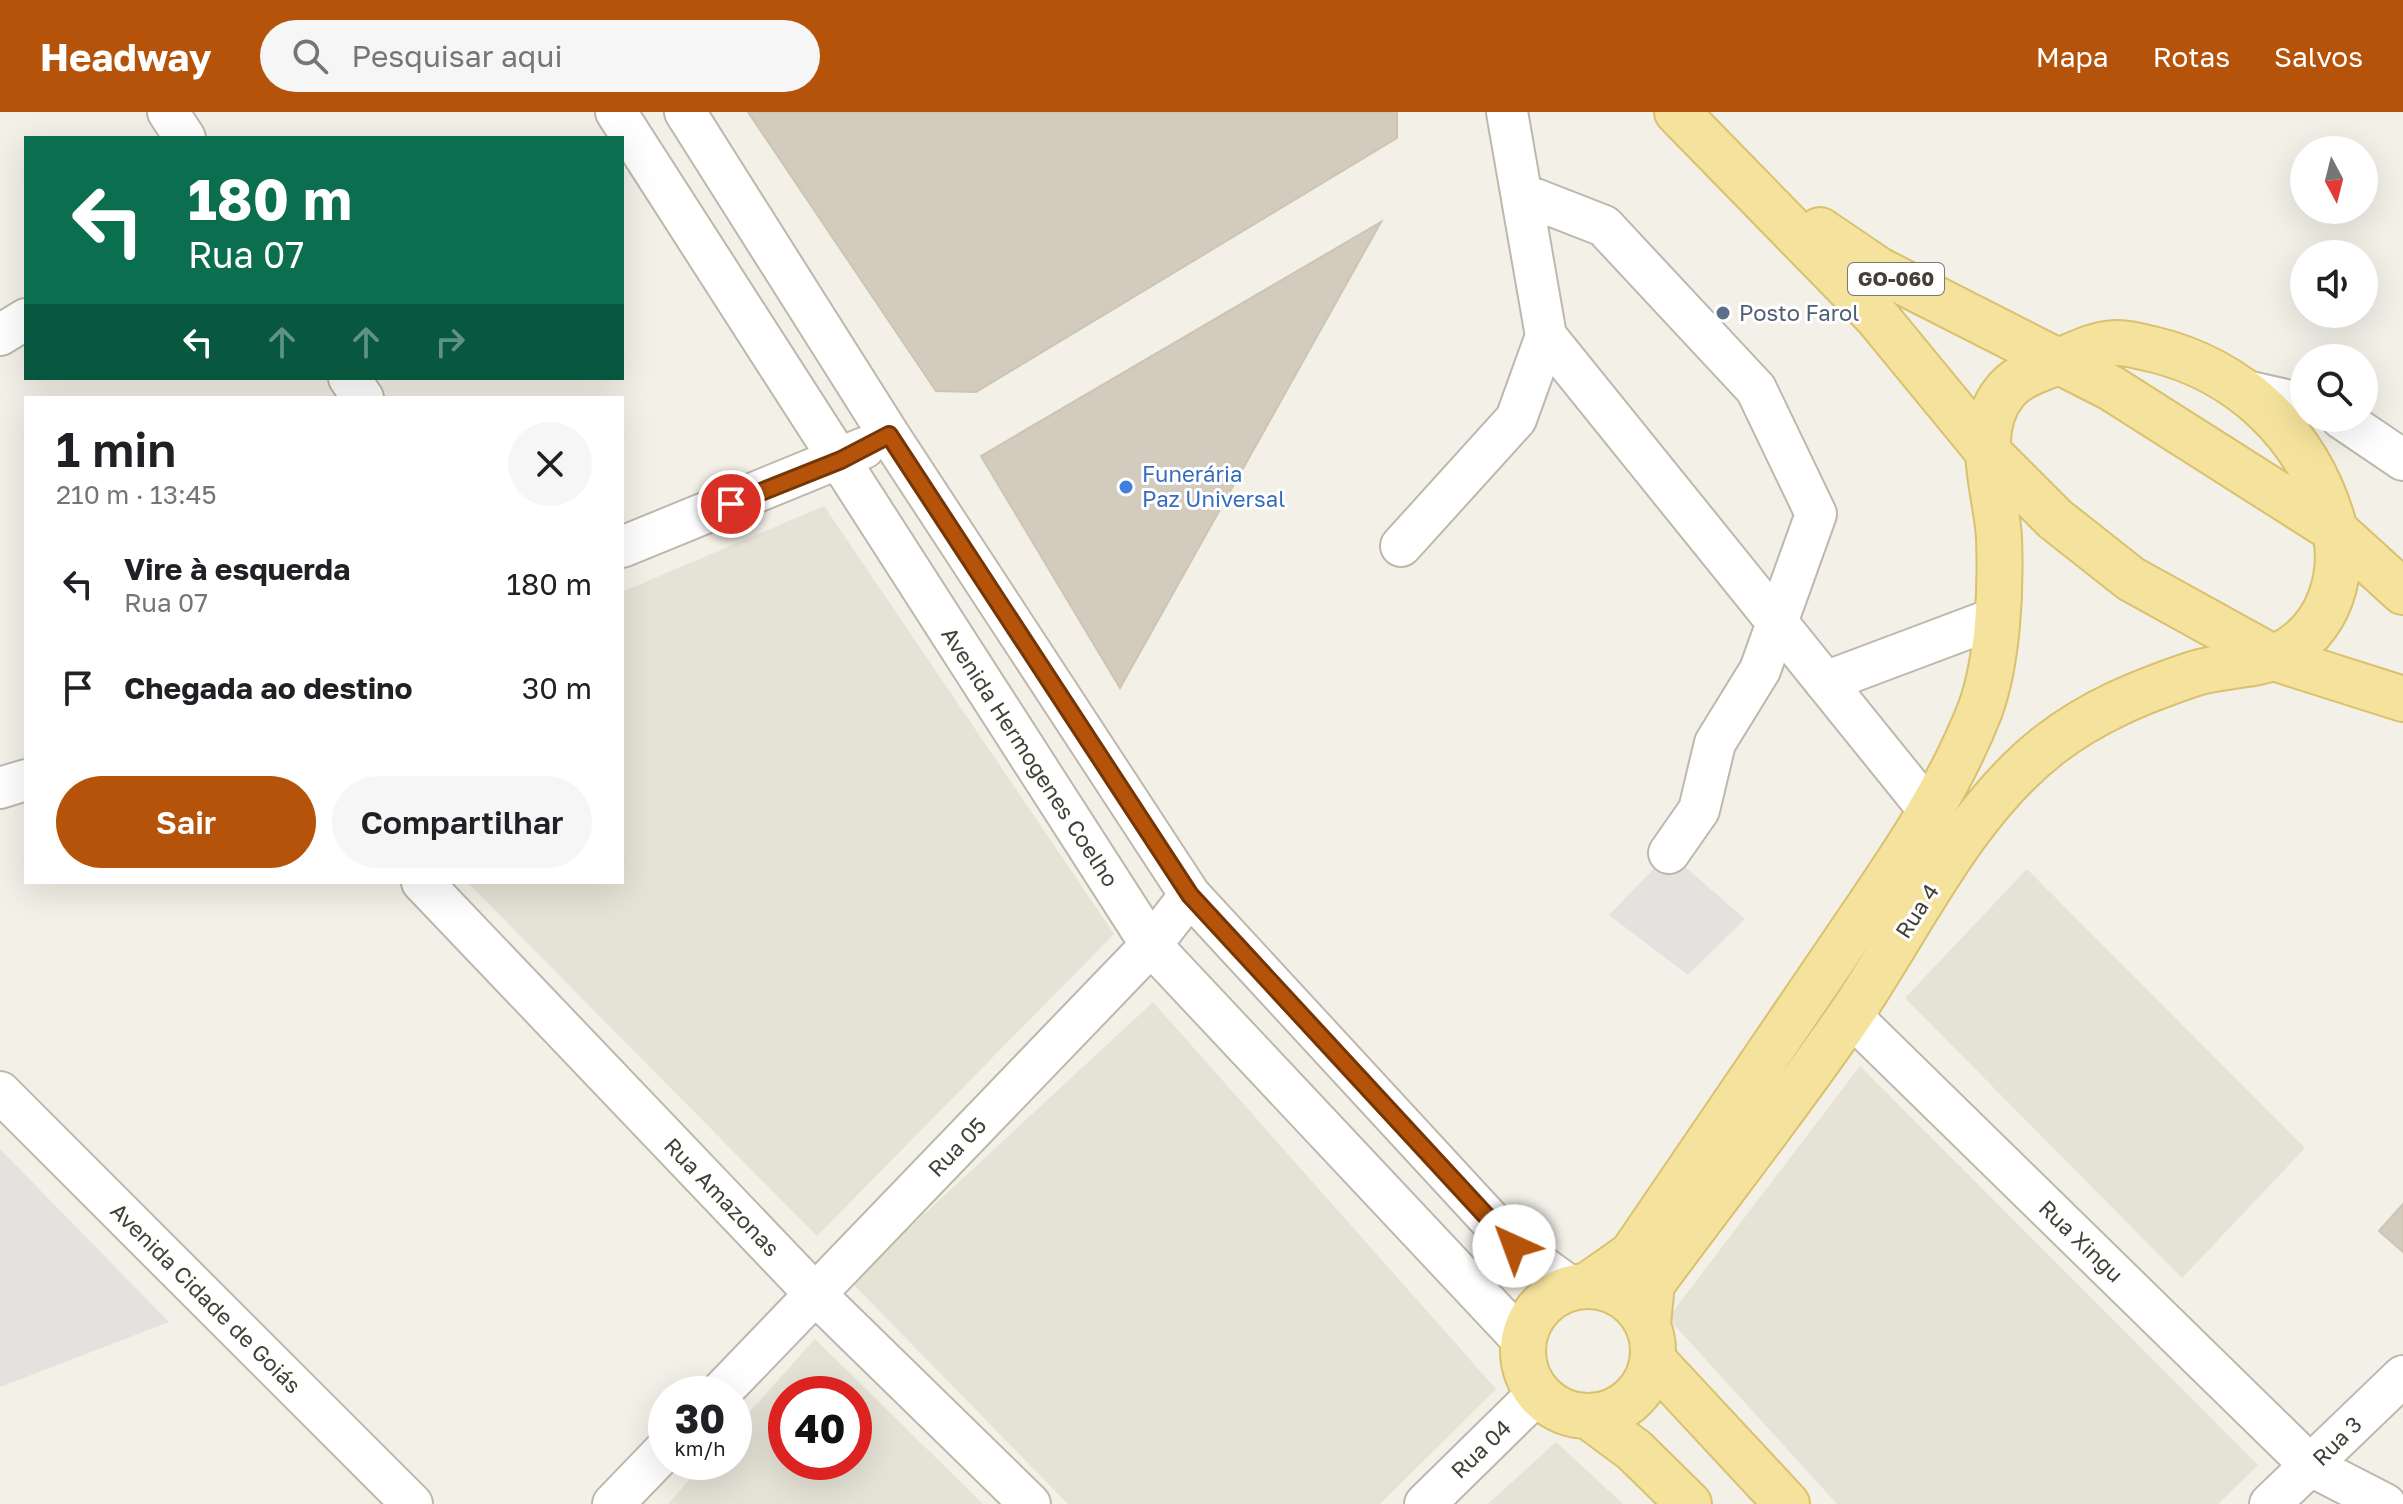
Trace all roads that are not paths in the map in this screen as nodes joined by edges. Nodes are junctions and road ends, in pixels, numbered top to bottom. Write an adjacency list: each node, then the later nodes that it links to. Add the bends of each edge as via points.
1 (168, 112): 6 (street)
2 (616, 112): 18 (street, Avenida Hermogenes Coelho)
3 (685, 112): 16 (street)
4 (1507, 112): 8 (street)
5 (1677, 112): 7 (main road, GO-060)
6 (184, 136)
7 (1745, 180): 12 (main road, GO-060, via 1879,270); 17 (main road, GO-060, via 1877,317)
8 (1522, 194): 11 (street); 25 (street, via 1604,226 1756,389 1816,514)
9 (24, 320): 10 (street)
10 (0, 335)
11 (1546, 336): 22 (street, via 1516,419); 25 (street)
12 (2057, 362): 13 (main road, via 2081,350 2122,342 2189,358); 17 (main road, via 2023,376 2003,393 1991,416); 20 (main road, GO-060, via 2111,388)
13 (2246, 391): 14 (street); 20 (main road, via 2295,440 2320,480)
14 (2290, 401)
15 (2362, 432): 19 (street)
16 (889, 435): 18 (street); 34 (street)
17 (1988, 452): 24 (main road, via 1999,536); 26 (main road, GO-060, via 2055,519 2131,579)
18 (841, 460): 21 (street); 35 (street, Avenida Hermogenes Coelho)
19 (2403, 460)
20 (2336, 531): 23 (main road, GO-060); 26 (main road, via 2339,571 2330,602 2308,636)
21 (624, 546)
22 (1401, 546)
23 (2403, 592)
24 (1998, 617): 27 (street); 31 (main road, via 1982,705)
25 (1778, 624): 27 (street); 32 (street, via 1760,670 1715,743 1699,810)
26 (2274, 658): 28 (main road, GO-060); 31 (main road, Rua 4, via 2212,667 2083,718)
27 (1825, 682): 31 (street)
28 (2403, 699)
29 (24, 781): 30 (street)
30 (0, 788)
31 (1946, 828): 36 (main road, Rua 4); 38 (main road, Rua 4, via 1632,1254)
32 (1669, 853)
33 (424, 884): 39 (street, Rua Amazonas)
34 (1190, 895): 35 (street, Rua 05); 38 (street, via 1514,1246)
35 (1151, 945): 39 (street, Rua 05); 41 (street, Avenida Hermogenes Coelho)
36 (1850, 1015): 40 (main road, Rua 4); 46 (street, Rua Xingu)
37 (0, 1092): 48 (street, Avenida Cidade de Goiás)
38 (1579, 1286): 40 (main road, via 1624,1295); 41 (main road, via 1539,1307)
39 (815, 1294): 42 (street, Rua 05); 50 (street, Rua Amazonas)
40 (1651, 1323): 45 (main road, via 1638,1394 1624,1406); 53 (main road)
41 (1523, 1341): 44 (main road, via 1528,1378)
42 (736, 1376)
43 (2403, 1376): 46 (street, Rua 3)
44 (1538, 1393): 45 (main road, via 1561,1410); 51 (street, Rua 04)
45 (1588, 1416): 52 (main road, via 1634,1450)
46 (2311, 1466): 54 (street, Rua 3); 55 (street, Rua Xingu)
47 (648, 1468): 49 (street)
48 (412, 1504)
49 (613, 1504)
50 (1030, 1504)
51 (1425, 1504)
52 (1689, 1504)
53 (1787, 1504)
54 (2270, 1504)
55 (2385, 1504)

